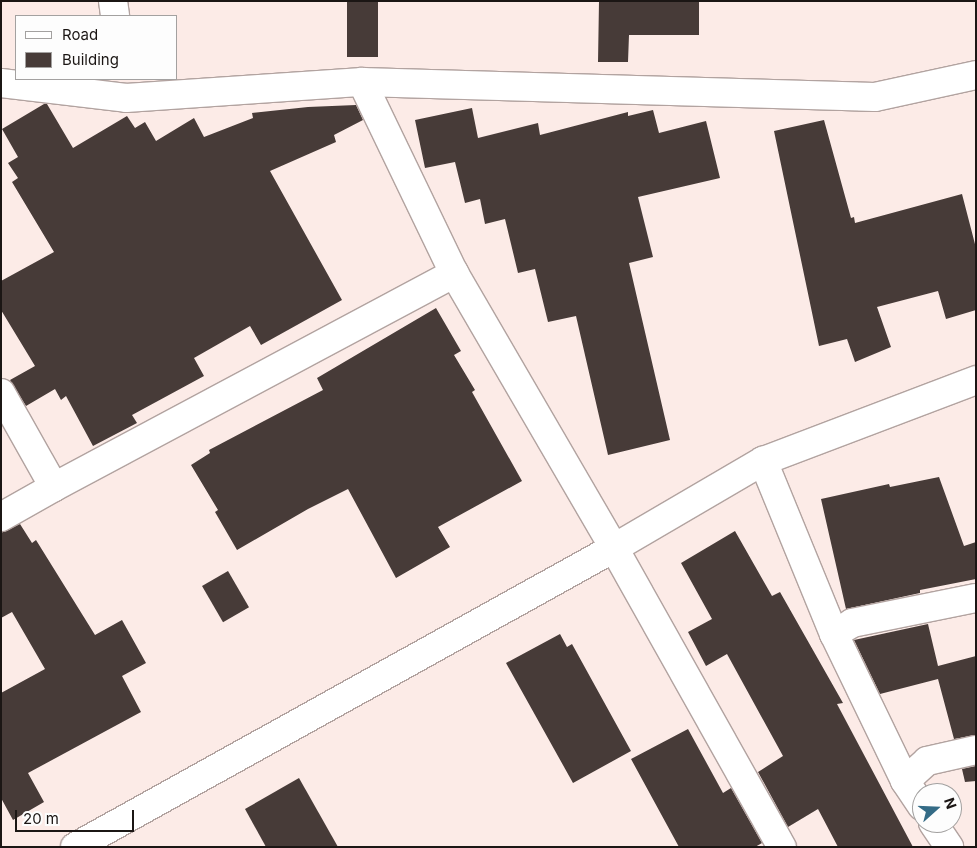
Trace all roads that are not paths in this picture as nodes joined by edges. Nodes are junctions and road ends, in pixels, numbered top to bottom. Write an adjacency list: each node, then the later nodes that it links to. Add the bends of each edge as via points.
1 (113, 1): 2 (street)
2 (115, 15)
3 (976, 75): 5 (street, via 875,98)
4 (1, 82): 6 (street)
5 (362, 82): 6 (street); 7 (street)
6 (125, 88)
7 (454, 273): 11 (street); 13 (street)
8 (976, 380): 10 (street)
9 (1, 393): 11 (street)
10 (763, 461): 13 (street); 15 (street)
11 (54, 487): 12 (street)
12 (1, 518)
13 (614, 548): 20 (street); 21 (street)
14 (976, 598): 15 (street, via 852,623)
15 (834, 634): 17 (street)
16 (976, 750): 17 (street, via 927,761)
17 (905, 781): 18 (street)
18 (912, 791)
19 (940, 833): 22 (street)
20 (75, 847)
21 (782, 847)
22 (949, 847)

